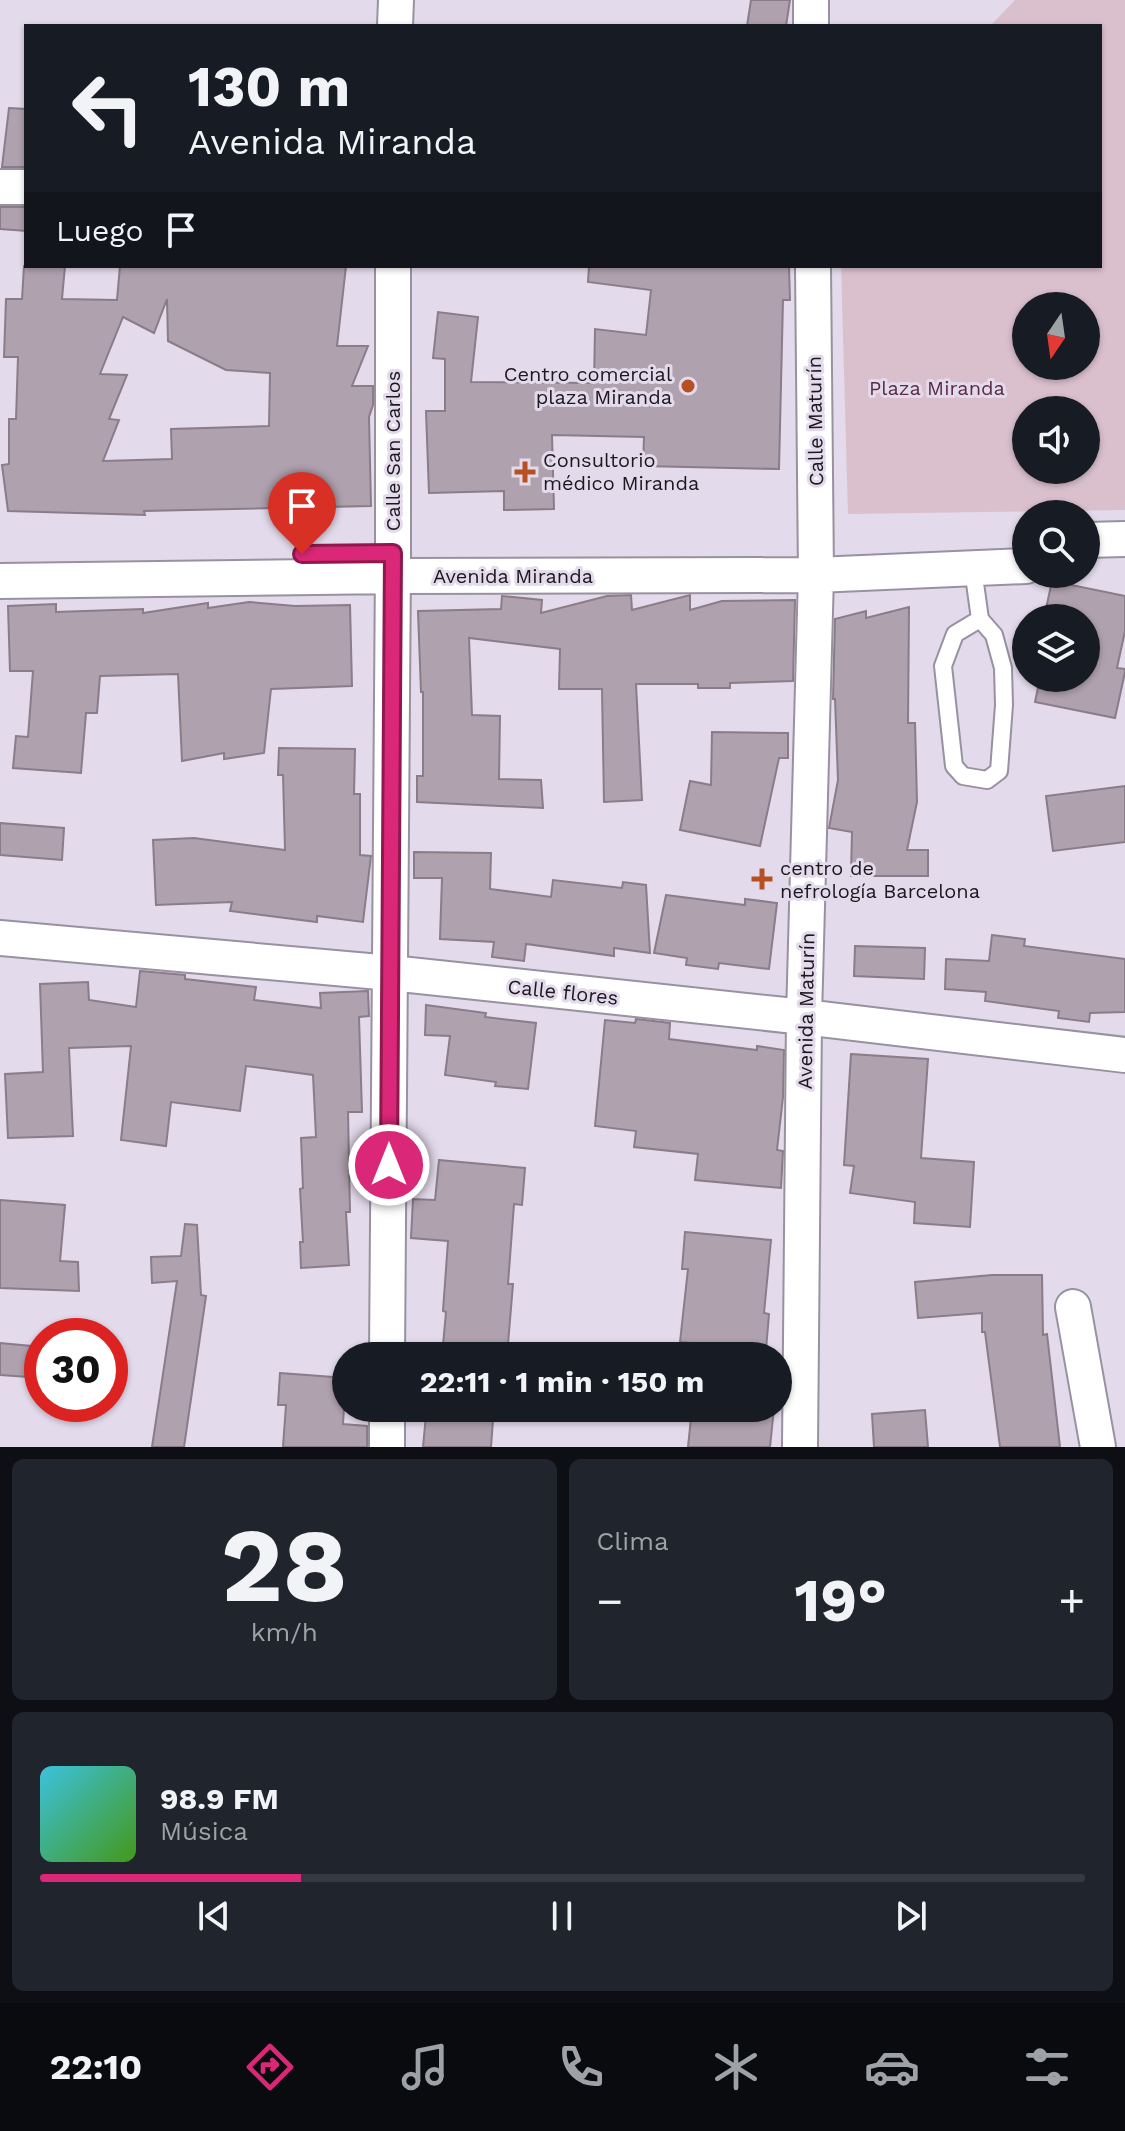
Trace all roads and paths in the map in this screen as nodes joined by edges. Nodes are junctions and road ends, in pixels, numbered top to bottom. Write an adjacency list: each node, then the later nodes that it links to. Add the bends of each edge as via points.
1 (396, 0): 3 (street)
2 (811, 0): 4 (street)
3 (395, 24)
4 (811, 24)
5 (0, 187): 6 (street)
6 (24, 187)
7 (393, 268): 16 (street, Calle San Carlos)
8 (813, 268): 15 (street, Calle Maturín)
9 (1125, 539): 10 (street)
10 (1100, 540)
11 (1012, 544): 15 (street, Avenida Miranda)
12 (0, 558): 16 (street, Avenida Miranda)
13 (1125, 562): 14 (street)
14 (1100, 563)
15 (816, 564): 16 (street, Avenida Miranda); 18 (street, Avenida Miranda); 23 (street, Avenida Maturín)
16 (393, 565): 19 (street, Avenida Miranda); 22 (street, Calle San Carlos)
17 (1012, 567): 18 (street, Avenida Miranda)
18 (973, 569): 20 (lane)
19 (0, 581)
20 (980, 619): 20 (lane, via 994,635 1003,668 999,771 987,780 963,776 954,766 943,666 955,634)
21 (0, 938): 22 (street, Calle flores)
22 (391, 973): 23 (street, Calle flores); 26 (street, Calle San Carlos)
23 (804, 1017): 24 (street, Calle flores); 29 (street, Avenida Maturín)
24 (1125, 1055)
25 (1073, 1307): 30 (street)
26 (387, 1342)
27 (387, 1422): 28 (street)
28 (387, 1447)
29 (800, 1447)
30 (1098, 1447)

